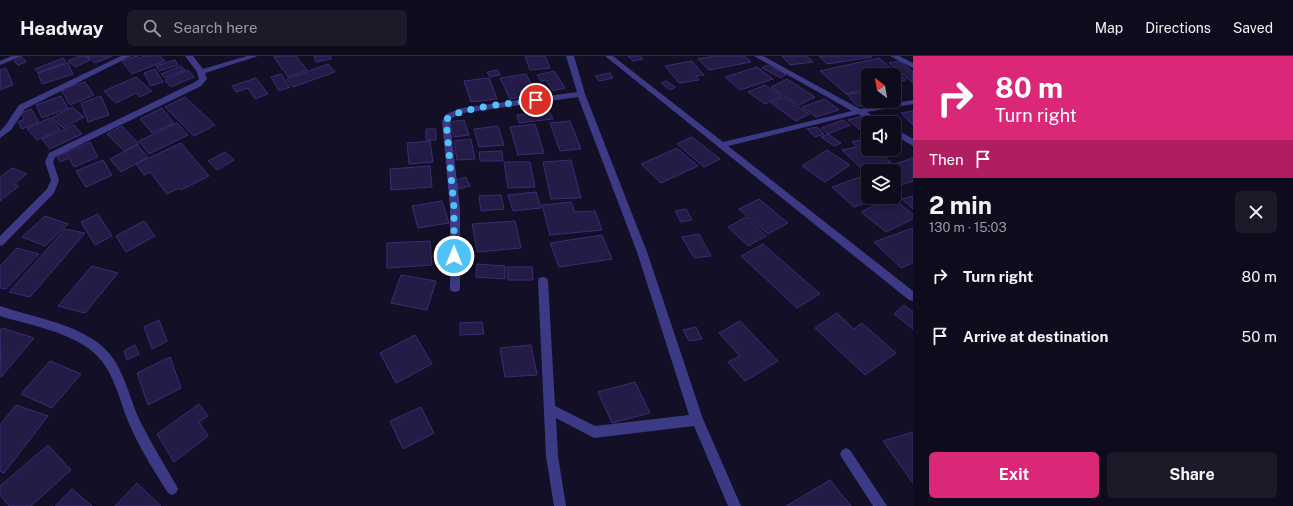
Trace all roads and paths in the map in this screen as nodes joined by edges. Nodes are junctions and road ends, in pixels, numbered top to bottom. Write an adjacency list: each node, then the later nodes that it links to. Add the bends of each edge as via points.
1 (18, 56): 9 (street)
2 (127, 56): 16 (street, via 22,107)
3 (189, 56): 11 (street)
4 (254, 56): 11 (street)
5 (570, 56): 12 (street)
6 (609, 56): 19 (street)
7 (758, 56): 14 (street)
8 (894, 56): 10 (street)
9 (0, 62)
10 (913, 66)
11 (201, 72): 20 (street, via 203,79 193,87 52,155 49,162 55,180 52,191)
12 (581, 94): 22 (street, via 462,111 449,116 446,120 454,208); 26 (street, via 642,252)
13 (913, 102): 14 (street)
14 (861, 111): 15 (street); 19 (street)
15 (869, 116)
16 (0, 135)
17 (901, 135): 18 (street)
18 (913, 143)
19 (722, 145): 23 (street)
20 (0, 242)
21 (543, 281): 25 (street)
22 (454, 288)
23 (913, 297)
24 (0, 311): 28 (street, via 66,332 88,342 104,354 117,376 131,415)
25 (550, 409): 26 (street, via 594,432); 29 (street, via 552,456)
26 (697, 420): 30 (street)
27 (846, 454): 31 (street)
28 (172, 489)
29 (560, 506)
30 (735, 506)
31 (881, 506)

